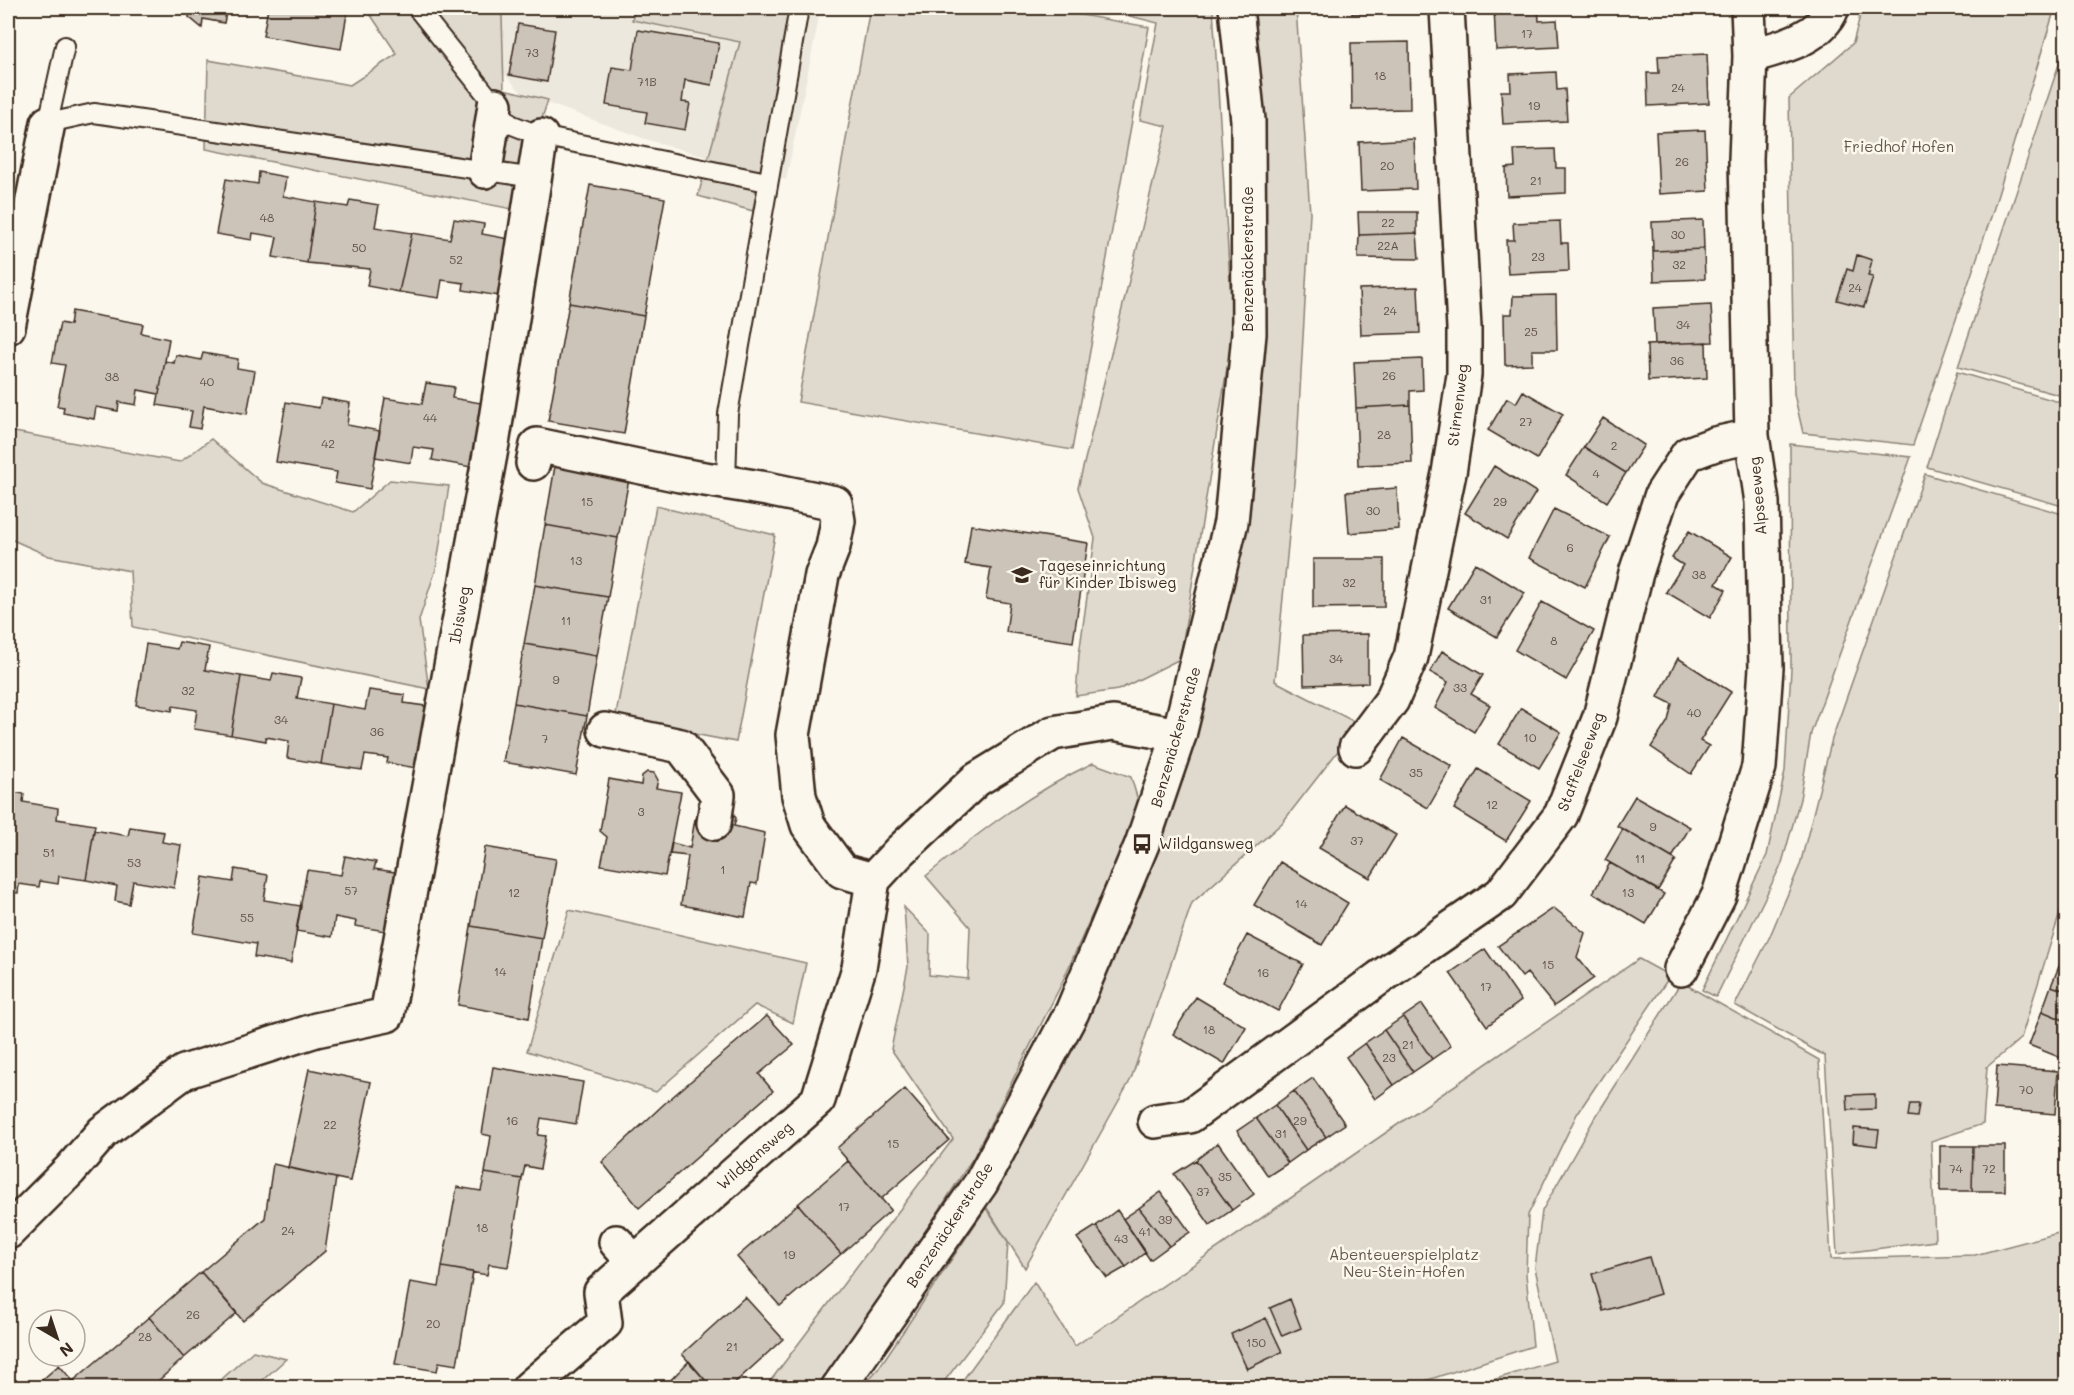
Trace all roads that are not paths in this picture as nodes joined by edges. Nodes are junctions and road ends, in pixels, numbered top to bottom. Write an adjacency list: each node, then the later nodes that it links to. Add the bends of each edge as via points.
1 (417, 8): 9 (lane)
2 (800, 8): 14 (lane)
3 (1236, 8): 20 (street, Benzenäckerstraße, via 1248,120 1249,334 1231,522)
4 (1447, 8): 21 (street, Stirnenweg, via 1464,375 1449,473 1411,657 1392,700)
5 (1748, 8): 8 (street, Alpseeweg)
6 (1832, 8): 8 (street, via 1815,28 1792,44)
7 (65, 46): 10 (lane)
8 (1750, 56): 16 (street, Alpseeweg, via 1746,159)
9 (495, 105): 11 (lane, via 510,124); 12 (street)
10 (48, 123): 12 (lane, via 94,113); 15 (street)
11 (541, 136): 13 (street, Ibisweg); 14 (lane)
12 (485, 171): 13 (lane)
13 (534, 178): 26 (street, Ibisweg, via 493,438 387,1015 184,1072 103,1132 70,1170)
14 (766, 182): 18 (lane, via 728,414)
15 (8, 327)
16 (1752, 436): 24 (street, Alpseeweg, via 1762,502 1765,644 1759,767 1719,895); 25 (street, Staffelseeweg, via 1688,454 1662,494 1636,573 1600,717 1566,804 1501,894 1191,1116)
17 (533, 463): 18 (street, via 537,445)
18 (726, 483): 23 (street, via 835,503 838,521 822,575 793,735 799,796 808,825 842,871)
19 (605, 730): 22 (street, via 681,746 718,795)
20 (1179, 735): 23 (street, via 1113,723 1053,733 976,780); 28 (street, Benzenäckerstraße, via 1142,844 1072,1012 981,1183)
21 (1356, 748)
22 (714, 823)
23 (873, 880): 27 (street, Wildgansweg, via 859,968 818,1100 625,1252 601,1292 605,1323)
24 (1681, 969)
25 (1155, 1121)
26 (10, 1223)
27 (529, 1388)
28 (838, 1388)

